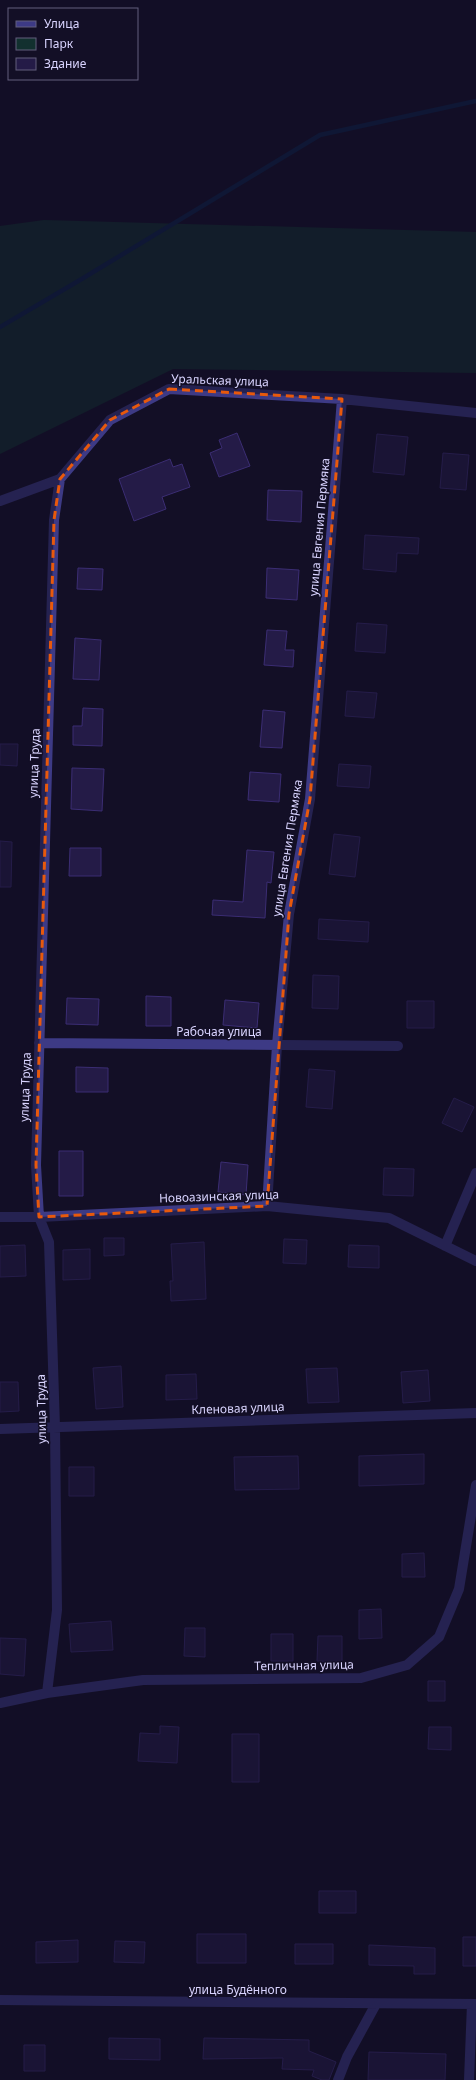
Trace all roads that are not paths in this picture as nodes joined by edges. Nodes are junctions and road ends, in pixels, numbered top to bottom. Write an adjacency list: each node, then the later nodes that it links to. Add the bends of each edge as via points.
1 (342, 398): 2 (street, Уральская улица); 3 (street, Уральская улица, via 169,388 110,420); 6 (street, улица Евгения Пермяка, via 310,799 289,914)
2 (476, 413)
3 (60, 479): 4 (street, Уральская улица); 5 (street, улица Труда, via 54,520)
4 (0, 501)
5 (39, 1043): 6 (street, Рабочая улица); 11 (street, улица Труда, via 36,1165)
6 (277, 1045): 7 (street, Рабочая улица); 9 (street, улица Евгения Пермяка)
7 (398, 1046)
8 (476, 1173): 12 (street)
9 (267, 1206): 11 (street, Новоазинская улица); 12 (street, Новоазинская улица, via 389,1218)
10 (0, 1216): 11 (street, Новоазинская улица)
11 (39, 1217): 15 (street, улица Труда, via 49,1242)
12 (445, 1246): 13 (street, Новоазинская улица)
13 (476, 1261)
14 (476, 1413): 15 (street, Кленовая улица)
15 (55, 1427): 16 (street, Кленовая улица); 18 (street, улица Труда, via 57,1610)
16 (0, 1429)
17 (476, 1485): 18 (street, Тепличная улица, via 459,1589 439,1637 407,1665 361,1678 144,1680)
18 (46, 1693): 19 (street, Тепличная улица)
19 (0, 1703)
20 (0, 2000): 21 (street, улица Будённого)
21 (376, 2004): 22 (street, улица Будённого); 23 (street, via 347,2057)
22 (474, 2004): 24 (street)
23 (338, 2080)
24 (469, 2080)

